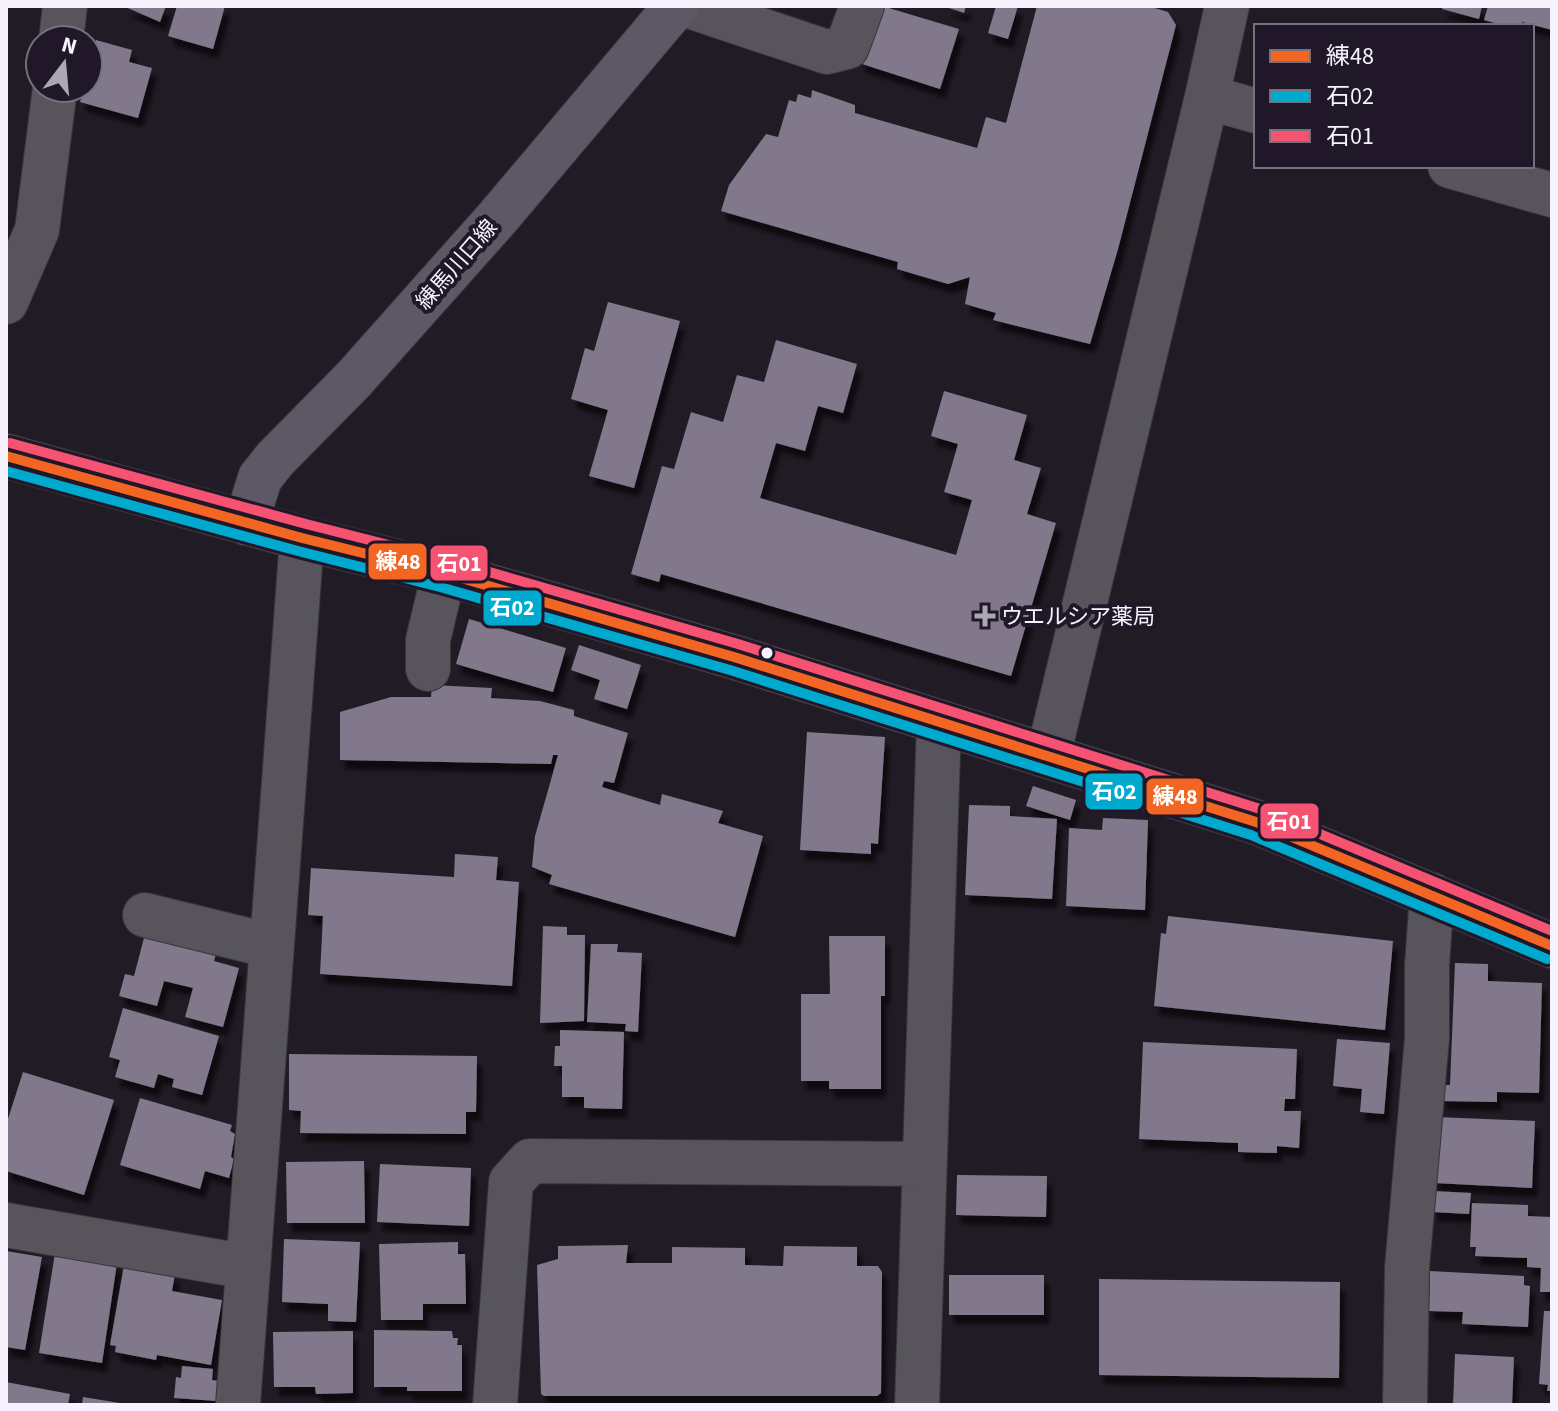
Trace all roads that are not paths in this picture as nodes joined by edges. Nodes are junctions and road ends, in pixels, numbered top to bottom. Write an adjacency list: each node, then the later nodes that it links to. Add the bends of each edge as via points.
1 (676, 6): 12 (main road, 練馬川口線, via 499,216 275,459 260,478)
2 (689, 6): 3 (street, via 827,52 847,47)
3 (862, 6)
4 (1221, 8): 5 (street)
5 (1207, 97): 7 (street); 17 (street)
6 (53, 104): 10 (street, via 37,230)
7 (1254, 110)
8 (1457, 168): 9 (street)
9 (1552, 195)
10 (6, 302)
11 (6, 456): 12 (main road)
12 (246, 523): 13 (main road)
13 (302, 538): 14 (main road); 20 (street)
14 (444, 573): 15 (street, via 428,640); 16 (main road)
15 (428, 669)
16 (939, 722): 17 (main road); 22 (street)
17 (1048, 756): 18 (main road, via 1256,822)
18 (1432, 895): 21 (main road); 28 (street, via 1427,1038 1407,1268)
19 (145, 915): 20 (street)
20 (271, 946): 24 (street)
21 (1552, 946)
22 (924, 1164): 26 (street, via 530,1161 511,1182); 27 (street)
23 (6, 1225): 24 (street)
24 (248, 1267): 25 (street)
25 (238, 1405)
26 (495, 1405)
27 (917, 1405)
28 (1405, 1405)

